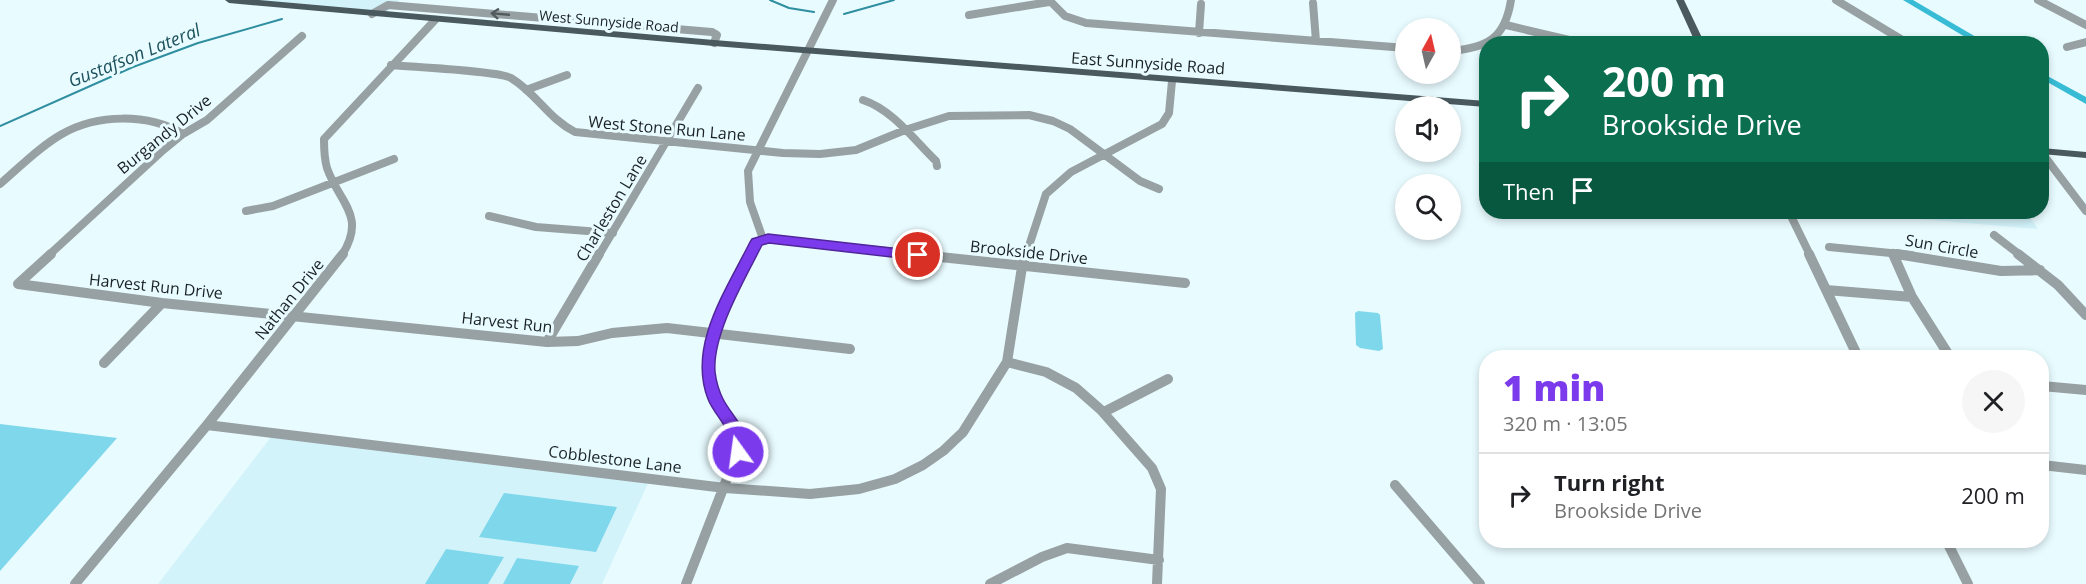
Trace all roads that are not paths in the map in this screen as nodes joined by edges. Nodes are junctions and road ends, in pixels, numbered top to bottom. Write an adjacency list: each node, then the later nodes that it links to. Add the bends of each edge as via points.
1 (229, 0): 10 (main road, West Sunnyside Road)
2 (833, 0): 28 (street)
3 (1511, 0): 13 (street)
4 (1680, 0): 19 (main road)
5 (1836, 0): 20 (street)
6 (2038, 0): 14 (street)
7 (1049, 1): 11 (street); 15 (street, via 1078,22)
8 (1313, 3): 21 (street)
9 (1201, 4): 15 (street)
10 (372, 14): 12 (main road, West Sunnyside Road); 23 (street, one-way to 10, via 717,35 712,32 388,4)
11 (969, 15)
12 (435, 20): 23 (main road, West Sunnyside Road); 29 (street, Nathan Drive)
13 (1506, 25): 17 (street); 18 (street)
14 (2086, 25)
15 (1199, 33): 21 (street)
16 (302, 36): 37 (street, Burgandy Drive, via 207,120)
17 (1497, 36)
18 (1552, 36)
19 (1697, 36)
20 (1896, 36)
21 (1316, 41): 24 (street)
22 (2086, 42): 26 (street)
23 (714, 43): 28 (main road, West Sunnyside Road)
24 (1395, 47)
25 (1479, 47): 27 (street)
26 (2067, 47)
27 (1461, 49)
28 (808, 50): 31 (main road, East Sunnyside Road); 39 (street)
29 (391, 65): 33 (street, West Stone Run Lane, via 508,76); 47 (street, Nathan Drive, via 324,139 324,162)
30 (567, 75): 33 (street)
31 (1172, 81): 35 (main road, East Sunnyside Road); 41 (street, Cobblestone Lane, via 1169,113 1162,124)
32 (698, 88): 38 (street, Charleston Lane)
33 (526, 90): 38 (street, West Stone Run Lane, via 550,117 575,132)
34 (863, 100): 36 (street, via 874,104)
35 (1479, 103)
36 (905, 130): 39 (street, West Stone Run Lane, via 848,152); 41 (street, West Stone Run Lane, via 963,114 1039,117 1070,129); 45 (street)
37 (183, 134): 46 (street, via 168,125 140,121 92,123 59,136); 60 (street, Burgandy Drive)
38 (668, 142): 39 (street, West Stone Run Lane); 53 (street, Charleston Lane)
39 (757, 150): 55 (street, via 747,183)
40 (2049, 152): 42 (main road)
41 (1106, 155): 48 (street, West Stone Run Lane, via 1140,181); 58 (street, Cobblestone Lane, via 1071,172 1046,194)
42 (2086, 155)
43 (394, 159): 47 (street)
44 (2049, 161): 50 (street)
45 (937, 166)
46 (2, 181)
47 (333, 184): 49 (street, via 273,207); 65 (street, Nathan Drive, via 351,213 352,238 339,261)
48 (1159, 189)
49 (246, 211)
50 (2086, 211)
51 (489, 216): 53 (street, via 536,227)
52 (1792, 219): 62 (street)
53 (613, 233): 68 (street, Charleston Lane)
54 (1994, 235): 59 (street)
55 (763, 239): 58 (street, Brookside Drive); 67 (street, via 753,247)
56 (1829, 247): 57 (street)
57 (1893, 253): 59 (street, Sun Circle, via 2001,271); 63 (street, Sun Circle)
58 (1023, 267): 61 (street, Brookside Drive); 72 (street, Cobblestone Lane)
59 (2040, 270): 66 (street)
60 (20, 281): 64 (street, Harvest Run Drive, via 18,284 24,286)
61 (1185, 284)
62 (1826, 290): 63 (street); 70 (street)
63 (1912, 297): 71 (street, Sun Circle)
64 (162, 303): 65 (street, Harvest Run Drive); 73 (street)
65 (295, 315): 68 (street, Harvest Run); 78 (street, Nathan Drive)
66 (2086, 315)
67 (714, 333): 68 (street, Harvest Run, via 649,328 578,341); 69 (street, Harvest Run); 82 (street, via 708,373 715,399 738,435 740,445)
68 (547, 342)
69 (850, 349)
70 (1855, 350)
71 (1946, 350)
72 (1007, 362): 77 (street, via 1037,367 1057,376); 82 (street, Cobblestone Lane, via 963,432 923,465 895,479 837,493)
73 (104, 363)
74 (1168, 379): 77 (street)
75 (2049, 387): 76 (street)
76 (2086, 390)
77 (1104, 412): 84 (street, via 1149,462 1159,479)
78 (207, 425): 82 (street, Cobblestone Lane); 85 (street, Nathan Drive)
79 (2049, 466): 80 (street)
80 (2086, 470)
81 (1395, 485): 89 (street)
82 (725, 488): 86 (street)
83 (1950, 548): 90 (street)
84 (1159, 560): 87 (street, via 1067,548); 88 (street)
85 (75, 584)
86 (686, 584)
87 (990, 584)
88 (1157, 584)
89 (1480, 584)
90 (1968, 584)

